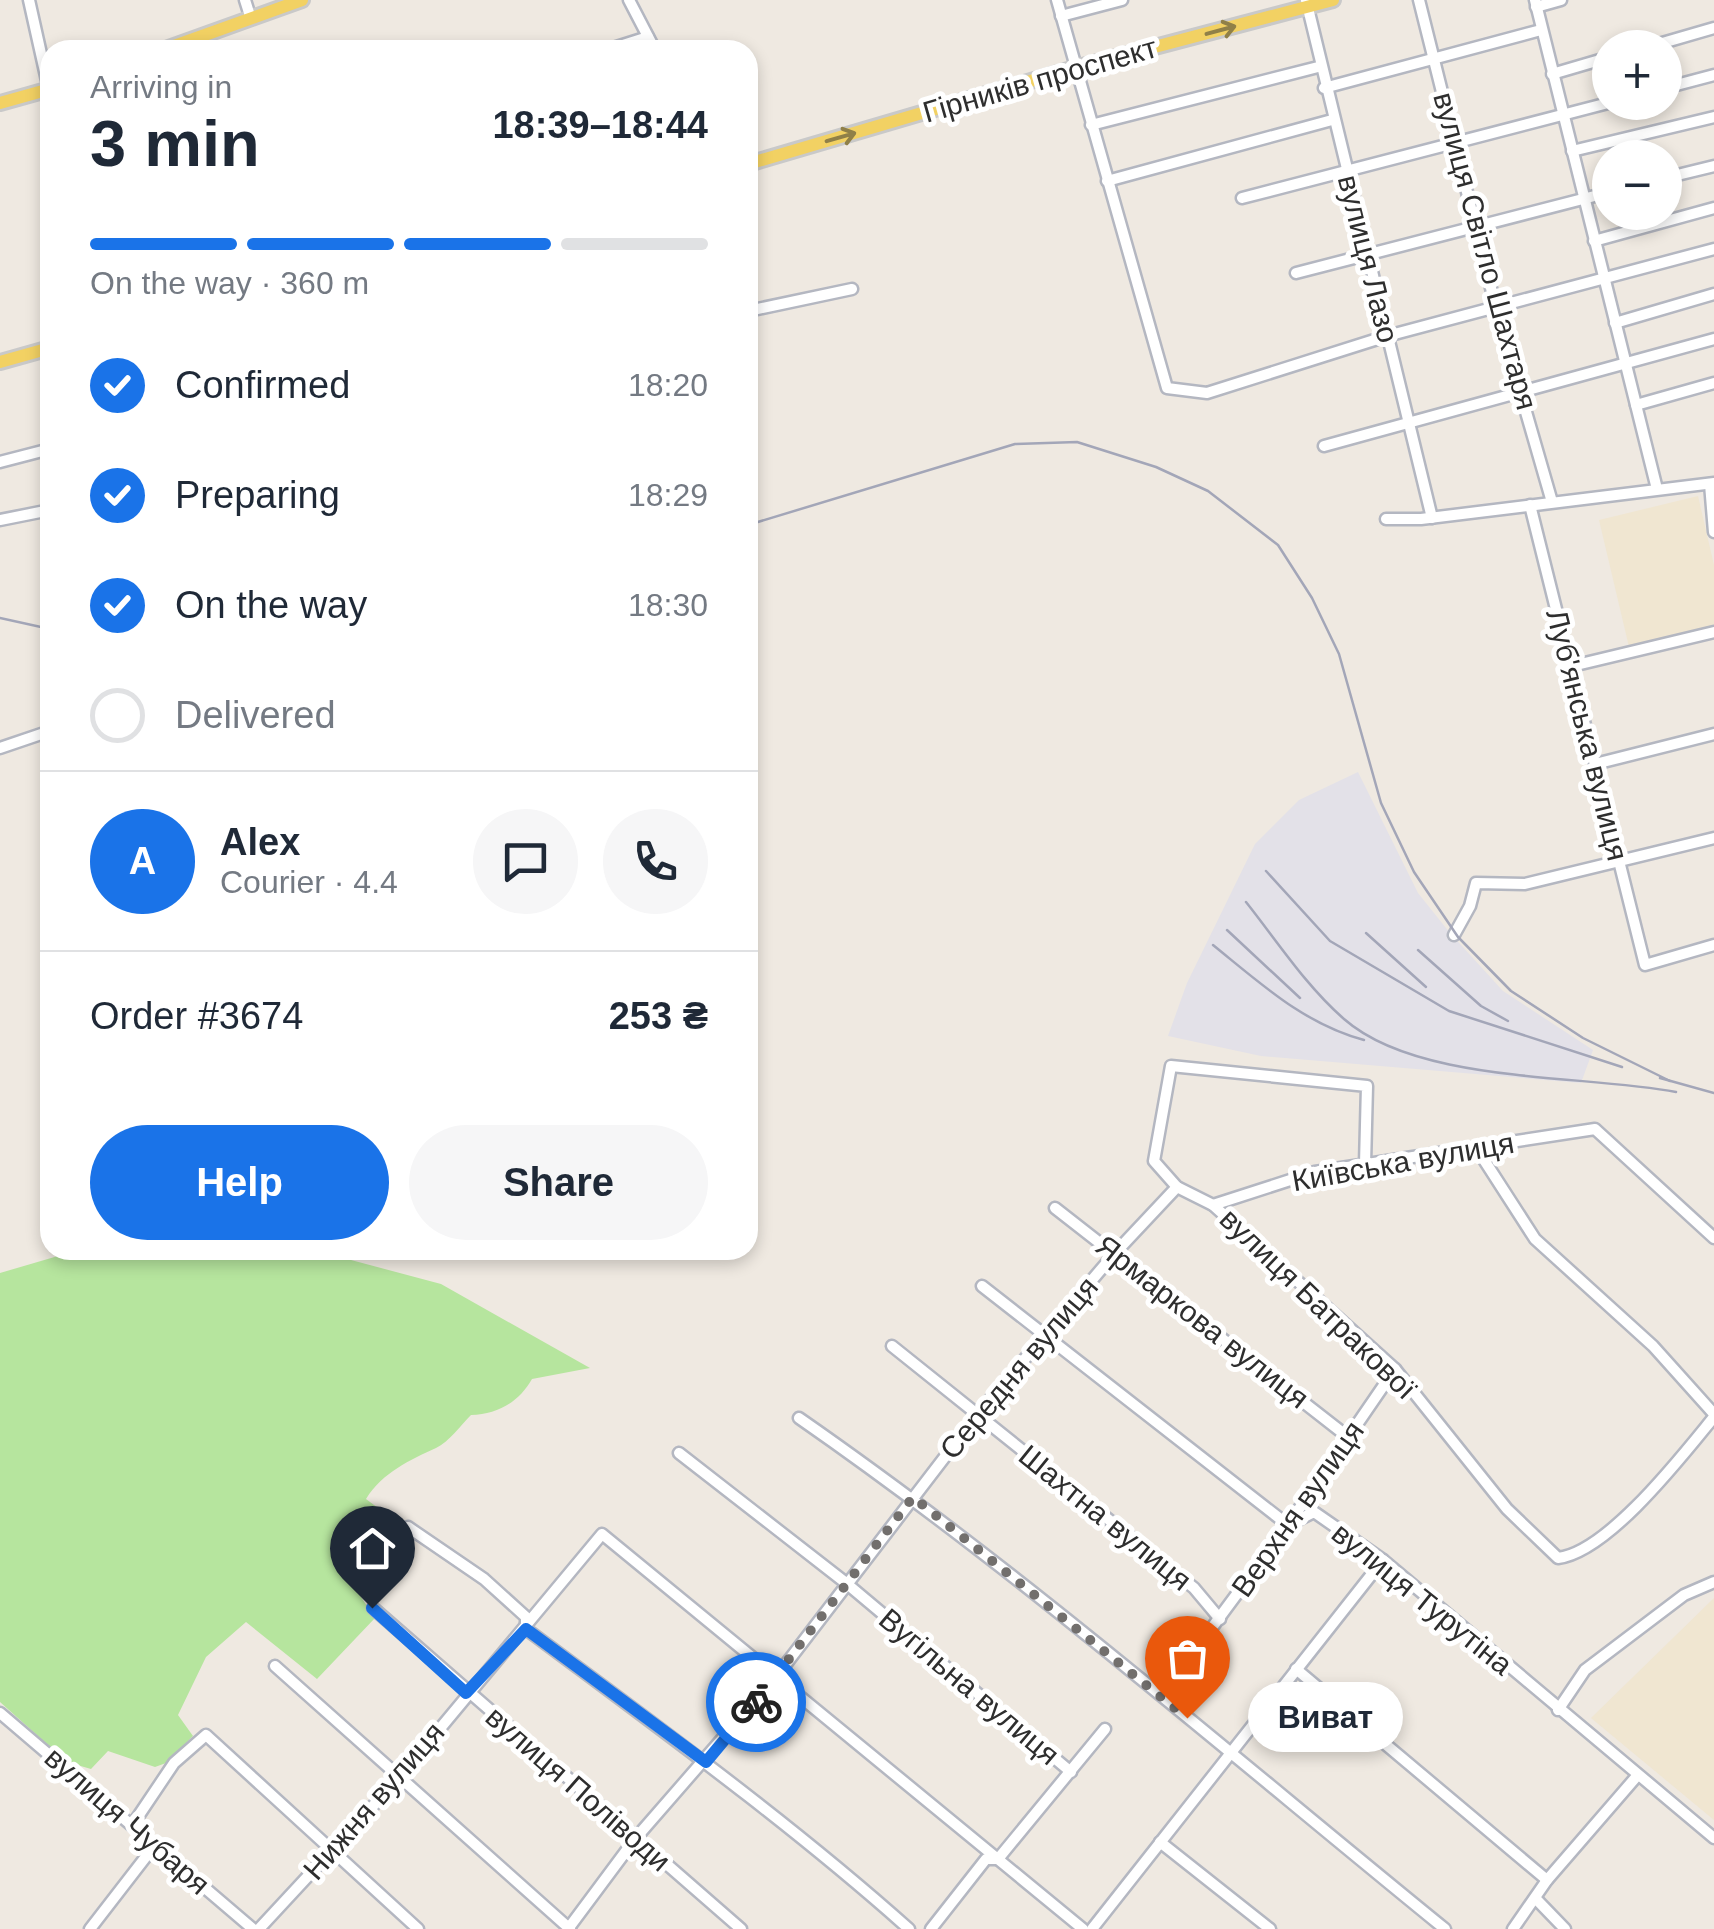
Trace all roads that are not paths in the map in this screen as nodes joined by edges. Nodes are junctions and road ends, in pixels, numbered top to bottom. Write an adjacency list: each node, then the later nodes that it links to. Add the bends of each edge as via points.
1 (245, 0): 13 (street)
2 (302, 0): 13 (main road)
3 (629, 0): 16 (street)
4 (1057, 0): 12 (street)
5 (1122, 0): 12 (street)
6 (1333, 0): 11 (main road, Гірників проспект)
7 (1419, 0): 22 (street, вулиця Світло Шахтаря)
8 (1561, 0): 10 (street)
9 (31, 1): 21 (street)
10 (1536, 3): 15 (street)
11 (1307, 4): 24 (street, вулиця Лазо); 25 (main road, Гірників проспект, one-way to 11)
12 (1061, 16): 25 (street)
13 (251, 19): 18 (main road)
14 (1714, 28): 17 (street)
15 (1541, 30): 22 (street); 26 (street)
16 (648, 37): 19 (street); 20 (street)
17 (1682, 37)
18 (191, 40)
19 (639, 40)
20 (650, 40)
21 (40, 43)
22 (1435, 58): 29 (street); 37 (street, вулиця Світло Шахтаря)
23 (1592, 62): 26 (street)
24 (1318, 66): 29 (street, вулиця Лазо); 36 (street)
25 (1075, 68): 36 (street); 39 (main road, Гірників проспект, one-way to 25)
26 (1552, 74): 33 (street)
27 (1714, 75): 28 (street)
28 (1682, 83)
29 (1324, 88): 35 (street, вулиця Лазо)
30 (40, 92): 31 (main road)
31 (0, 102)
32 (1592, 108): 33 (street)
33 (1563, 116): 37 (street); 38 (street)
34 (1714, 118): 38 (street)
35 (1332, 120): 41 (street, вулиця Лазо); 43 (street)
36 (1092, 125): 43 (street)
37 (1456, 143): 41 (street); 48 (street, вулиця Світло Шахтаря)
38 (1572, 151): 46 (street)
39 (758, 161)
40 (1714, 166): 42 (street)
41 (1345, 170): 45 (street); 51 (street, вулиця Лазо)
42 (1682, 174)
43 (1107, 181): 59 (street, via 1167,388 1208,393)
44 (1592, 197): 46 (street)
45 (1242, 198)
46 (1584, 199): 48 (street); 49 (street)
47 (1714, 208): 49 (street)
48 (1477, 228): 51 (street); 56 (street, вулиця Світло Шахтаря)
49 (1594, 241): 53 (street)
50 (1714, 249): 53 (street)
51 (1368, 258): 52 (street); 59 (street, вулиця Лазо)
52 (1296, 273)
53 (1604, 280): 56 (street); 58 (street)
54 (852, 289): 57 (street)
55 (1714, 294): 58 (street)
56 (1496, 308): 59 (street); 65 (street, вулиця Світло Шахтаря)
57 (758, 309)
58 (1615, 323): 63 (street)
59 (1388, 336): 67 (street, вулиця Лазо)
60 (1714, 339): 63 (street)
61 (40, 351): 62 (main road)
62 (0, 362)
63 (1626, 364): 65 (street); 66 (street)
64 (1714, 384): 66 (street)
65 (1520, 392): 67 (street); 73 (street, вулиця Світло Шахтаря)
66 (1636, 405): 72 (street)
67 (1408, 423): 68 (street); 76 (street, вулиця Лазо)
68 (1324, 446)
69 (40, 452): 70 (street)
70 (0, 462)
71 (1712, 483): 72 (street); 79 (street)
72 (1657, 488): 73 (street)
73 (1552, 502): 74 (street)
74 (1530, 505): 76 (street); 81 (street, Луб'янська вулиця)
75 (40, 512): 78 (street)
76 (1432, 518): 77 (street)
77 (1386, 519)
78 (0, 520)
79 (1714, 532)
80 (1714, 632): 81 (street)
81 (1568, 666): 85 (street, Луб'янська вулиця)
82 (1714, 734): 85 (street)
83 (40, 735): 84 (street)
84 (0, 748)
85 (1596, 764): 87 (street, Луб'янська вулиця)
86 (1714, 838): 87 (street)
87 (1618, 862): 88 (street, via 1525,884 1476,883); 89 (street, Луб'янська вулиця, via 1645,965)
88 (1454, 935)
89 (1714, 944)
90 (1476, 1148): 91 (street, Київська вулиця); 95 (street, Київська вулиця, via 1594,1129); 102 (street, via 1536,1239 1653,1346)
91 (1365, 1164): 92 (street, via 1367,1086 1171,1066 1154,1162); 93 (street, Київська вулиця)
92 (1177, 1188): 93 (street, вулиця Батракової); 96 (street, Середня вулиця)
93 (1213, 1204): 100 (street, вулиця Батракової)
94 (1056, 1208): 96 (street, Ярмаркова вулиця)
95 (1714, 1238)
96 (1115, 1253): 98 (street, Середня вулиця); 104 (street, Ярмаркова вулиця)
97 (982, 1286): 98 (street, вулиця Турутіна)
98 (1044, 1334): 101 (street, Середня вулиця); 107 (street, вулиця Турутіна)
99 (892, 1346): 101 (street, Шахтна вулиця)
100 (1395, 1370): 102 (street, вулиця Батракової, via 1507,1509 1558,1558 1572,1556 1658,1484); 104 (street, Верхня вулиця)
101 (978, 1415): 106 (street, Середня вулиця); 113 (street, Шахтна вулиця, via 1194,1588)
102 (1714, 1415)
103 (799, 1418): 106 (street)
104 (1348, 1437): 107 (street, Верхня вулиця)
105 (679, 1454): 111 (street, Вугільна вулиця)
106 (913, 1497): 111 (street, Середня вулиця); 119 (street)
107 (1288, 1526): 109 (street, вулиця Турутіна, via 1314,1512); 113 (street, Верхня вулиця)
108 (408, 1527): 114 (street, via 484,1578 526,1617)
109 (1383, 1560): 116 (street); 120 (street, вулиця Турутіна)
110 (1714, 1582): 120 (street, via 1684,1595 1585,1670)
111 (846, 1583): 117 (street, Середня вулиця); 125 (street, Вугільна вулиця)
112 (372, 1608): 118 (street, вулиця Поліводи)
113 (1220, 1619): 119 (street, Верхня вулиця)
114 (526, 1629): 117 (street, Нижня вулиця, via 602,1534); 118 (street, Нижня вулиця); 124 (street)
115 (275, 1666): 127 (street)
116 (1296, 1669): 123 (street); 135 (street)
117 (776, 1677): 124 (street, Середня вулиця); 134 (street)
118 (466, 1693): 127 (street, Нижня вулиця); 130 (street, вулиця Поліводи)
119 (1162, 1694): 123 (street)
120 (1558, 1710): 126 (street, вулиця Турутіна)
121 (0, 1713): 128 (street, вулиця Чубаря)
122 (1105, 1729): 125 (street)
123 (1230, 1754): 131 (street); 147 (street)
124 (706, 1762): 130 (street, Середня вулиця); 142 (street)
125 (1070, 1772): 134 (street)
126 (1637, 1776): 129 (street, вулиця Турутіна); 135 (street)
127 (398, 1779): 133 (street, Нижня вулиця); 140 (street)
128 (132, 1824): 132 (street, вулиця Чубаря); 133 (street, via 174,1764 206,1735)
129 (1714, 1838)
130 (636, 1839): 140 (street, Середня вулиця); 141 (street, вулиця Поліводи)
131 (1160, 1842): 145 (street); 146 (street)
132 (156, 1845): 137 (street); 138 (street, вулиця Чубаря)
133 (330, 1852): 138 (street, Нижня вулиця); 139 (street)
134 (998, 1859): 143 (street, via 986,1859); 144 (street)
135 (1547, 1880): 136 (street)
136 (1536, 1900): 148 (street); 149 (street)
137 (90, 1929)
138 (256, 1929)
139 (418, 1929)
140 (569, 1929)
141 (741, 1929)
142 (909, 1929)
143 (931, 1929)
144 (1083, 1929)
145 (1092, 1929)
146 (1270, 1929)
147 (1446, 1929)
148 (1513, 1929)
149 (1565, 1929)

